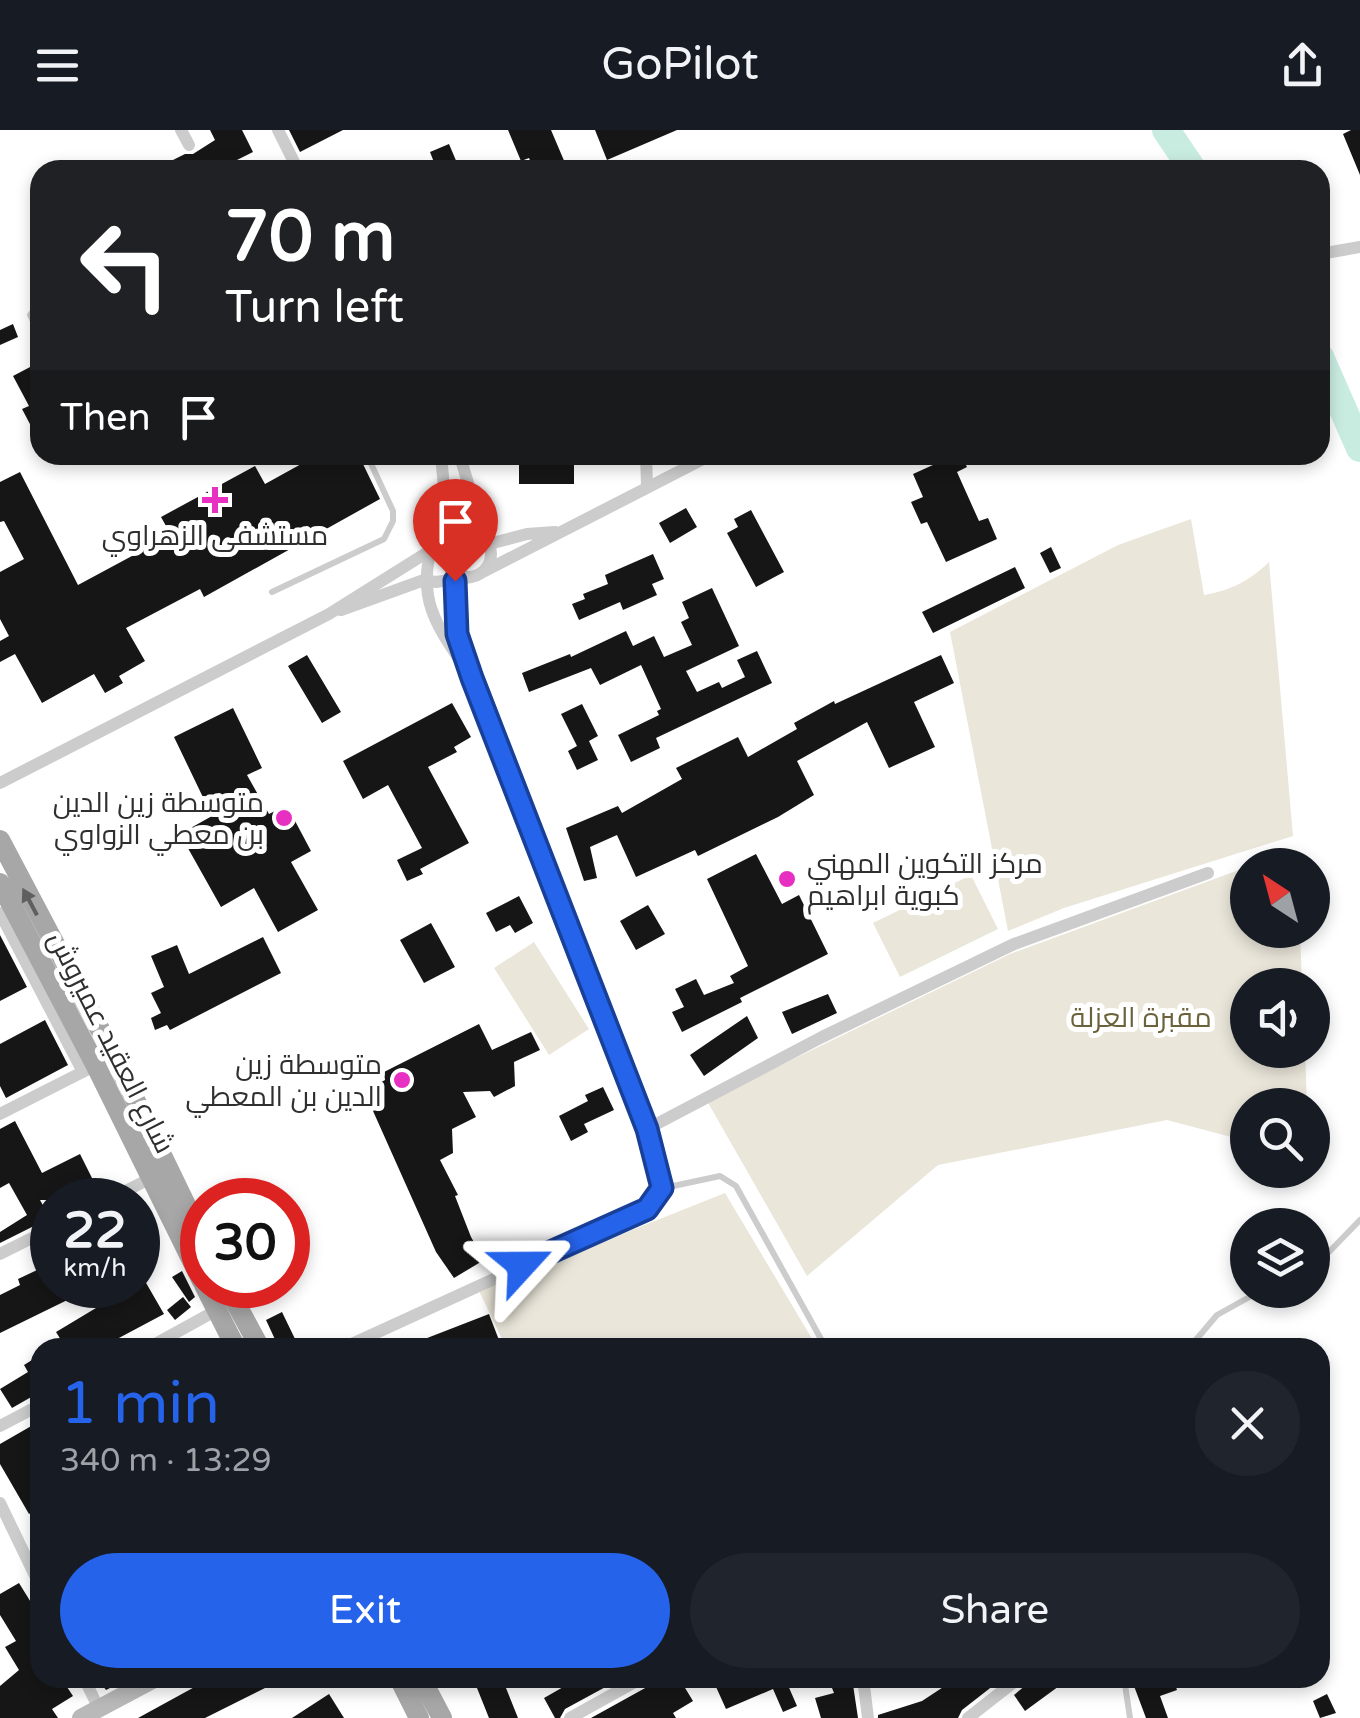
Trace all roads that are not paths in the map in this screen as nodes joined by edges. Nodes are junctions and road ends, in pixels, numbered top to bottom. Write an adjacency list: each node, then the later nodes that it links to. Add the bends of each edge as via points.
1 (181, 130): 3 (street)
2 (278, 130): 4 (street)
3 (189, 146)
4 (293, 160)
5 (1360, 247): 6 (street)
6 (1330, 252)
7 (372, 465): 20 (lane, via 393,512 384,539)
8 (442, 465): 15 (street)
9 (463, 465): 14 (street)
10 (646, 465): 12 (street)
11 (689, 465): 12 (street)
12 (646, 485): 13 (street)
13 (557, 532): 14 (street); 17 (street)
14 (487, 541): 15 (street, via 465,531); 17 (street, via 491,558)
15 (448, 544): 16 (street); 17 (street, via 450,569)
16 (431, 550): 18 (street); 21 (street)
17 (476, 575): 19 (street)
18 (424, 580): 19 (street); 21 (street); 22 (street, via 443,634)
19 (455, 581): 22 (street, via 457,634)
20 (272, 592)
21 (330, 614): 23 (street)
22 (472, 678): 30 (street)
23 (0, 783)
24 (0, 840): 28 (main road, شارع العقيد عميروش, one-way to 24)
25 (1208, 874): 30 (street, via 1014,944)
26 (0, 883): 28 (main road, شارع العقيد عميروش)
27 (0, 915): 28 (street)
28 (98, 1065): 29 (street); 31 (main road, شارع العقيد عميروش); 34 (main road, شارع العقيد عميروش)
29 (0, 1114)
30 (647, 1129): 32 (street)
31 (151, 1178)
32 (662, 1188): 46 (street, via 647,1209); 47 (lane, via 720,1176 736,1186)
33 (160, 1196): 36 (main road, شارع العقيد عميروش)
34 (180, 1201)
35 (1360, 1220): 38 (lane)
36 (180, 1235)
37 (30, 1239): 39 (street)
38 (1330, 1251)
39 (0, 1254)
40 (238, 1308): 45 (main road)
41 (1230, 1308): 48 (lane)
42 (217, 1310): 43 (street); 44 (main road, شارع العقيد عميروش)
43 (166, 1338)
44 (231, 1338)
45 (255, 1338)
46 (365, 1338)
47 (820, 1338)
48 (1197, 1338)
49 (30, 1411): 50 (street)
50 (0, 1426)
51 (0, 1503): 52 (street)
52 (30, 1565)
53 (89, 1688): 61 (street)
54 (138, 1688): 61 (street)
55 (403, 1688): 62 (main road)
56 (426, 1688): 64 (main road)
57 (624, 1688): 65 (street)
58 (864, 1688): 66 (street)
59 (1006, 1688): 67 (street)
60 (1126, 1688): 68 (lane)
61 (99, 1709): 63 (street)
62 (414, 1716)
63 (81, 1718)
64 (442, 1718)
65 (570, 1718)
66 (868, 1718)
67 (968, 1718)
68 (1130, 1718)

